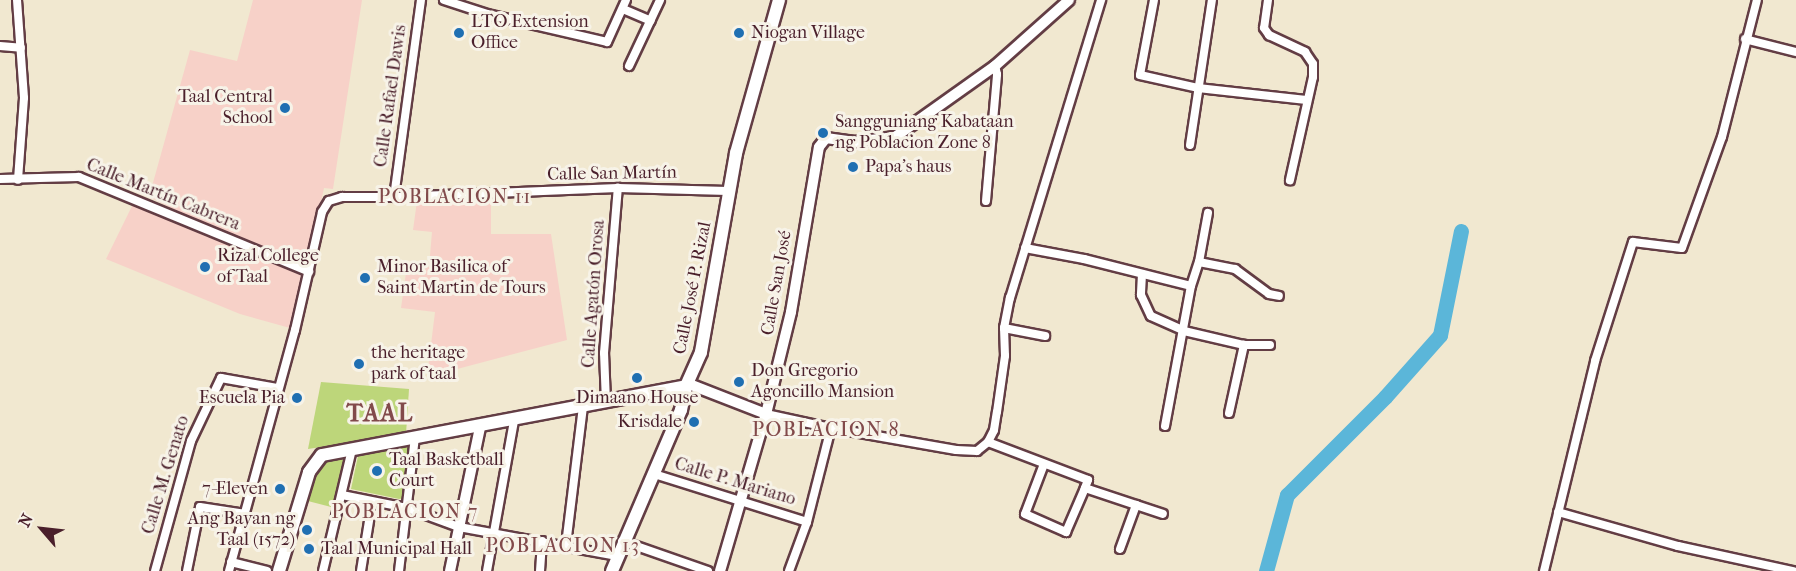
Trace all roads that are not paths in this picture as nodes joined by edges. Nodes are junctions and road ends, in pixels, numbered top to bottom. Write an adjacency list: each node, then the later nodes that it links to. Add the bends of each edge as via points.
1 (17, 0): 16 (street)
2 (421, 0): 28 (street, Calle Rafael Dawis)
3 (444, 0): 12 (street, via 607,42)
4 (660, 0): 13 (street)
5 (779, 0): 27 (main road, Calle José P. Rizal)
6 (1069, 0): 19 (street)
7 (1101, 0): 31 (street)
8 (1154, 0): 20 (street, via 1140,75)
9 (1212, 0): 20 (street)
10 (1268, 0): 21 (street, via 1264,28 1269,35 1305,52 1312,64 1313,77)
11 (1756, 0): 14 (street)
12 (624, 4): 13 (street)
13 (651, 21): 18 (street)
14 (1745, 39): 17 (street); 63 (street, via 1722,137 1682,248 1633,242 1594,361)
15 (0, 46): 16 (street)
16 (21, 48): 24 (street, via 24,98)
17 (1796, 52)
18 (629, 66)
19 (995, 66): 29 (street); 47 (street, Calle San José, via 896,137 855,142 826,138 819,147 791,312)
20 (1198, 88): 21 (street); 22 (street)
21 (1306, 100): 25 (street)
22 (1190, 145)
23 (0, 179): 24 (street, Calle Martín Cabrera)
24 (18, 180): 33 (street, Calle Martín Cabrera, via 79,177)
25 (1290, 180)
26 (618, 188): 27 (street, Calle San Martín); 28 (street, Calle San Martín); 44 (street, Calle Agatón Orosa, via 604,353)
27 (729, 190): 42 (main road, Calle José P. Rizal, via 709,318 701,352)
28 (394, 197): 33 (street, Calle San Martín, via 342,197 329,201 322,212)
29 (986, 201)
30 (1208, 213): 32 (street)
31 (1024, 248): 34 (street); 37 (street)
32 (1199, 262): 35 (street); 36 (street, via 1235,269 1269,294)
33 (309, 272): 43 (street)
34 (1142, 274): 35 (street); 38 (street, via 1141,296 1151,316)
35 (1191, 286): 38 (street)
36 (1279, 296)
37 (1004, 328): 39 (street); 53 (street, via 1005,356 994,430)
38 (1184, 331): 40 (street); 49 (street)
39 (1045, 336)
40 (1244, 345): 41 (street); 46 (street)
41 (1270, 345)
42 (687, 385): 44 (main road); 47 (street); 56 (main road, Calle José P. Rizal, via 681,410)
43 (277, 388): 64 (street); 76 (street, Calle M. Genato, via 221,378 191,441)
44 (606, 402): 45 (main road)
45 (583, 407): 48 (main road); 71 (street)
46 (1229, 413)
47 (766, 414): 51 (street); 59 (street, Calle San José)
48 (513, 421): 50 (main road); 68 (street)
49 (1165, 426)
50 (480, 427): 52 (main road); 67 (street)
51 (831, 428): 53 (street, via 956,450 977,451); 66 (street)
52 (415, 437): 54 (main road); 62 (street)
53 (988, 442): 55 (street)
54 (352, 449): 58 (street); 79 (main road, via 322,455 313,465)
55 (1044, 464): 57 (street, via 1088,480); 57 (street, via 1024,514 1066,532)
56 (654, 474): 59 (street, Calle P. Mariano); 70 (main road, Calle José P. Rizal)
57 (1085, 488): 61 (street)
58 (342, 495): 60 (street); 80 (street)
59 (741, 500): 66 (street, Calle P. Mariano); 88 (street, Calle San José)
60 (372, 501): 62 (street); 81 (street)
61 (1136, 505): 65 (street); 72 (street)
62 (407, 507): 67 (street); 82 (street)
63 (1558, 512): 90 (street); 91 (street, via 1678,546)
64 (245, 514): 75 (street); 77 (street, via 200,507)
65 (1163, 514)
66 (807, 522): 89 (street)
67 (459, 527): 68 (street); 83 (street)
68 (494, 533): 69 (street); 84 (street)
69 (543, 541): 71 (street); 85 (street)
70 (622, 542): 73 (main road, Calle José P. Rizal); 87 (street)
71 (566, 545): 73 (street)
72 (1120, 549)
73 (616, 556): 86 (main road, Calle José P. Rizal)
74 (1796, 566): 91 (street)
75 (230, 567): 78 (street)
76 (155, 571)
77 (187, 571)
78 (267, 571)
79 (279, 571)
80 (323, 571)
81 (361, 571)
82 (399, 571)
83 (450, 571)
84 (488, 571)
85 (540, 571)
86 (612, 571)
87 (708, 571)
88 (720, 571)
89 (789, 571)
90 (1544, 571)
91 (1793, 571)

